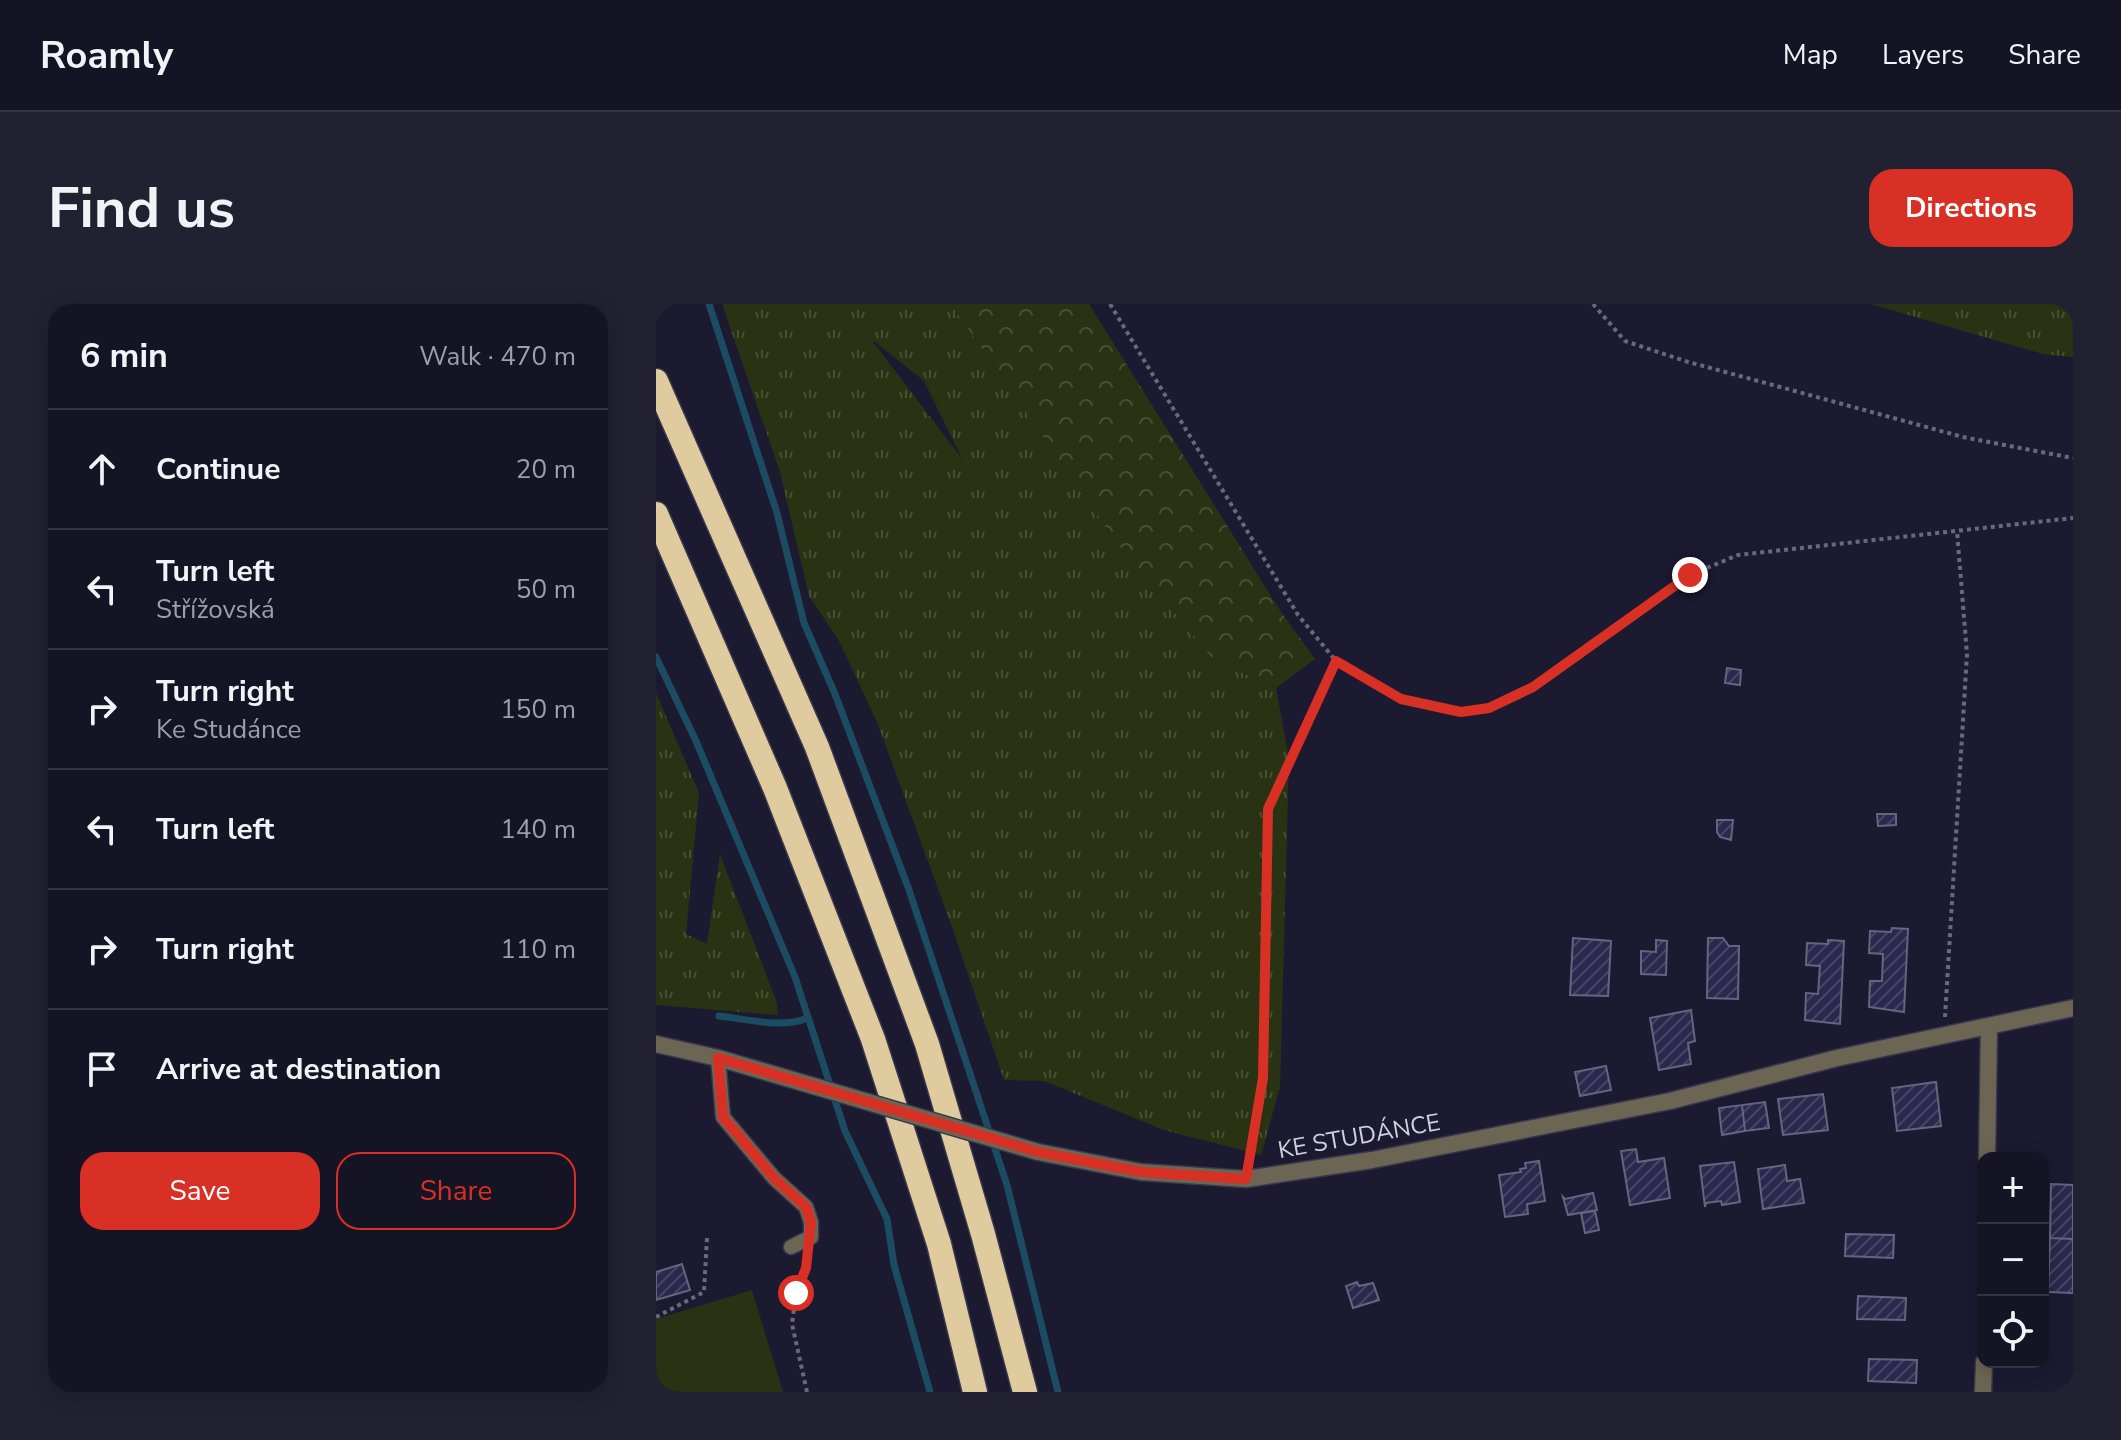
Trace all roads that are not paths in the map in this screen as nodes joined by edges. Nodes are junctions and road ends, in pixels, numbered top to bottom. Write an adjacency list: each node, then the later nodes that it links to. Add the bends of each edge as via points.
1 (656, 381): 11 (highway, via 817,747 927,1044)
2 (656, 514): 10 (highway, via 775,788 873,1039 939,1244)
3 (2073, 1008): 4 (street, KE STUDÁNCE)
4 (1989, 1026): 6 (street, KE STUDÁNCE, bridge, via 1670,1101 1372,1160 1246,1179 1141,1172 1038,1152); 7 (street)
5 (656, 1044): 6 (street, KE STUDÁNCE)
6 (718, 1058): 8 (lane, via 723,1117 806,1207 811,1237)
7 (1987, 1152)
8 (791, 1247)
9 (1984, 1368): 12 (street)
10 (975, 1392)
11 (1025, 1392)
12 (1983, 1392)

